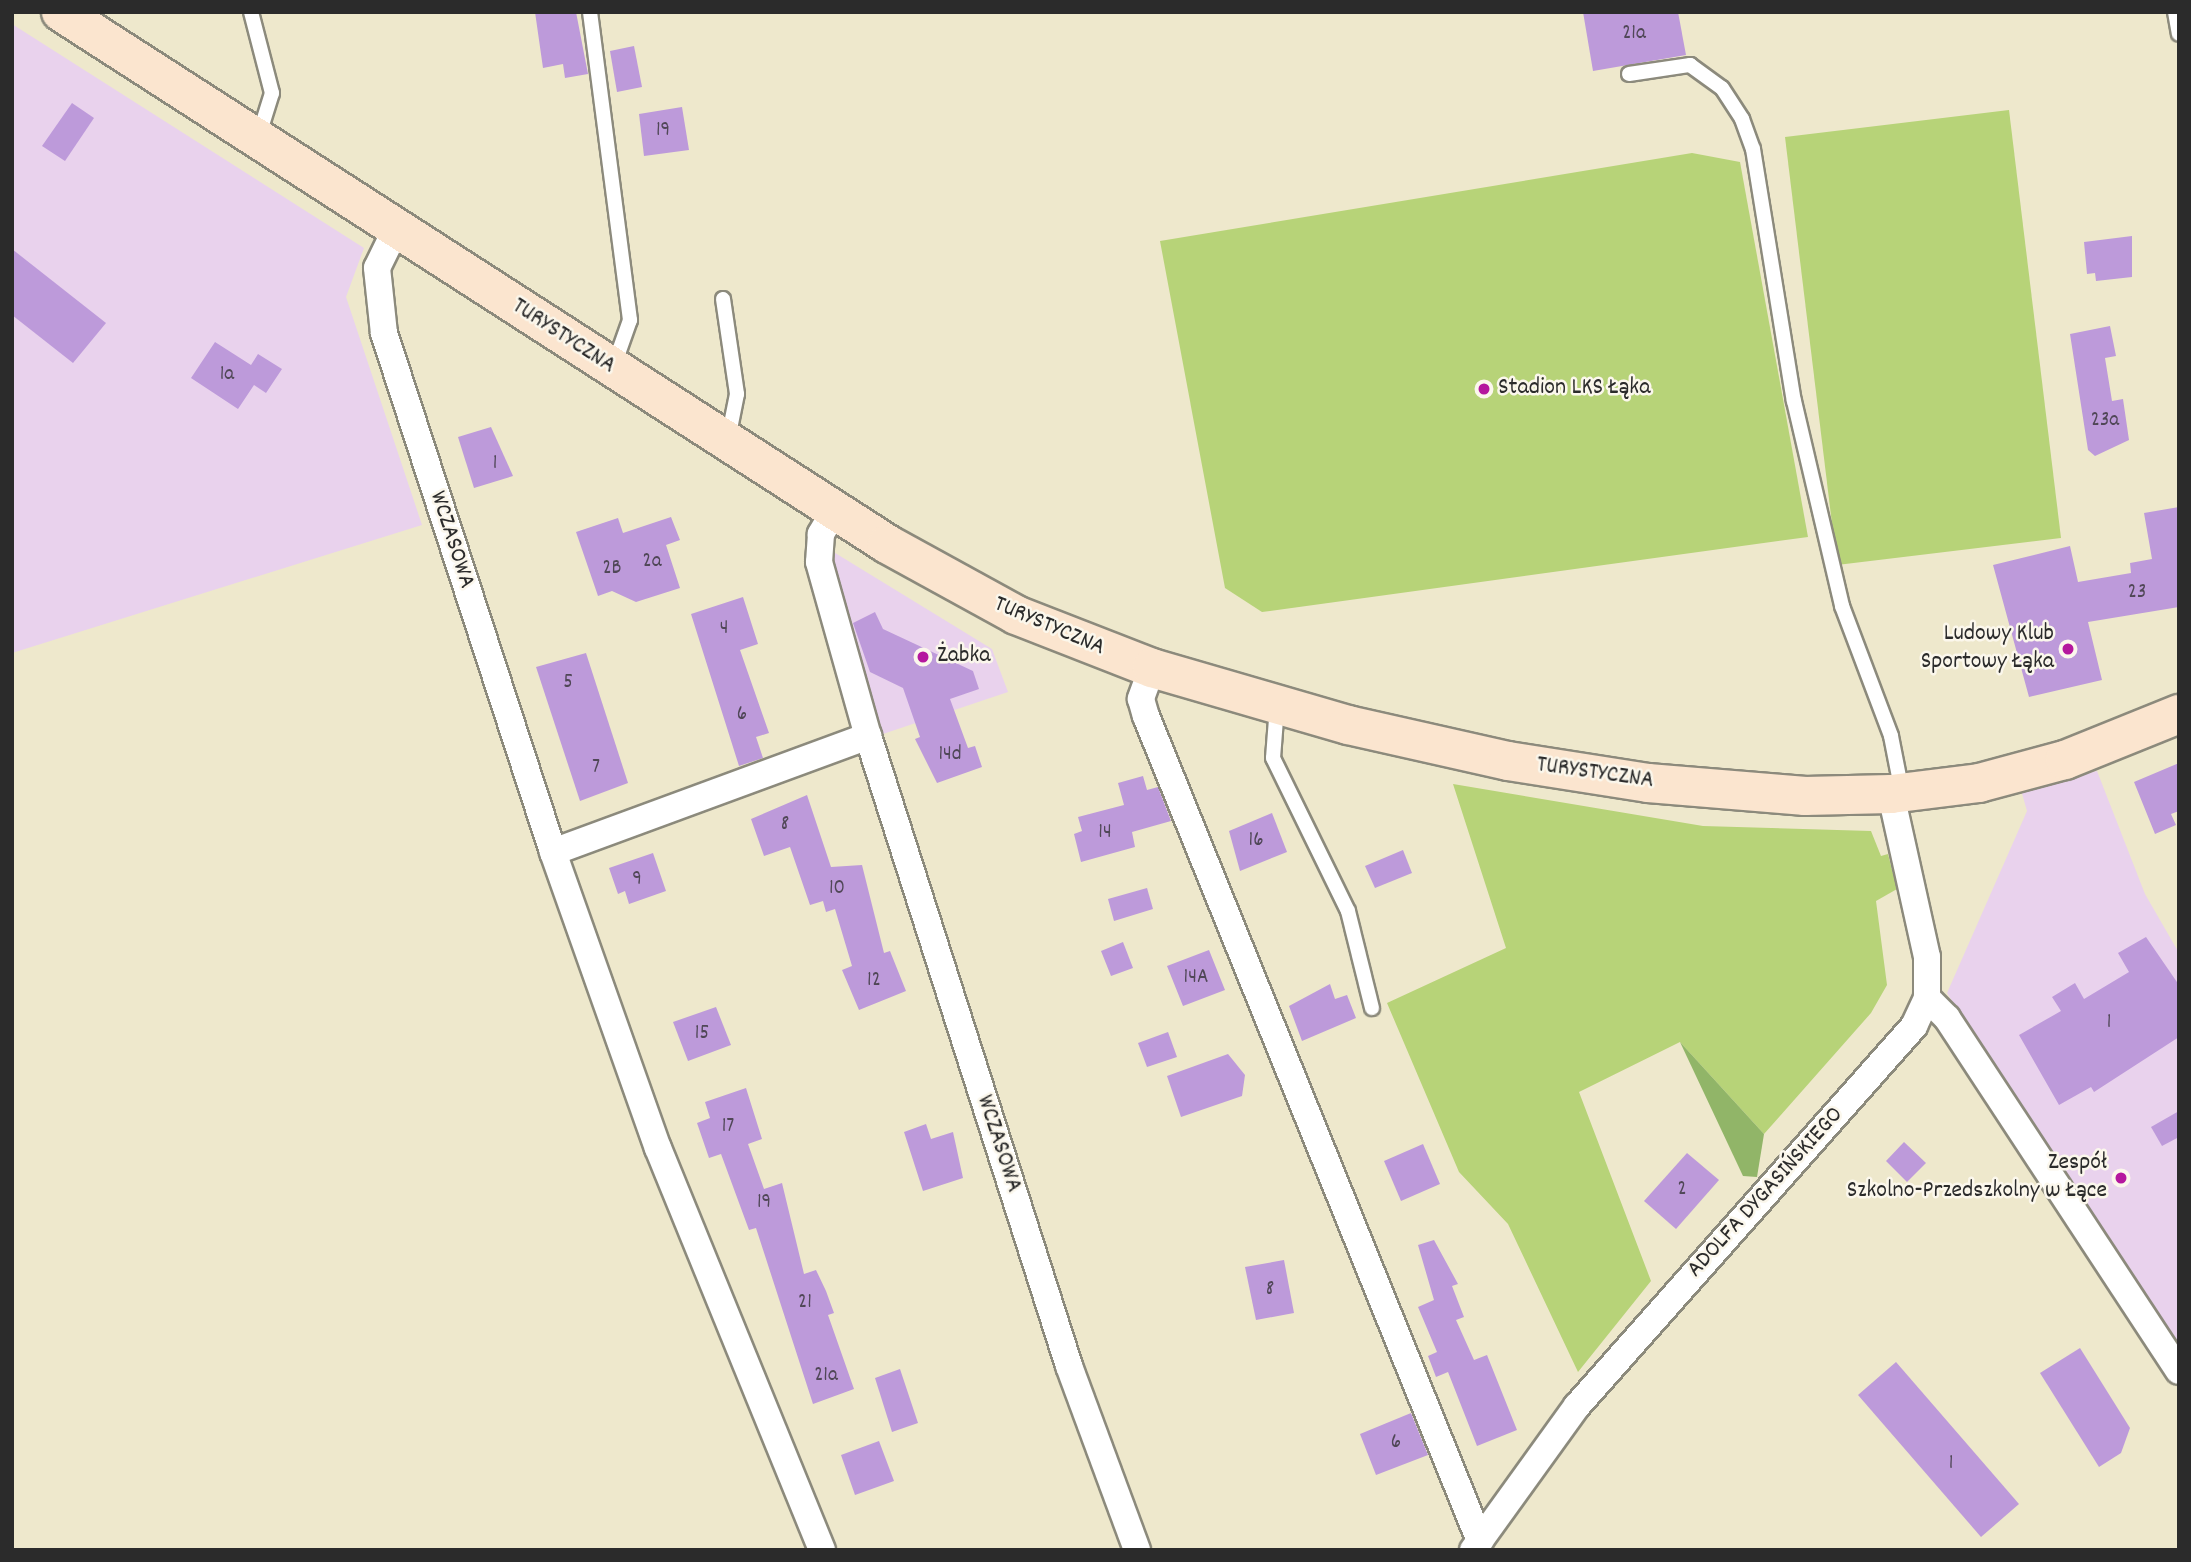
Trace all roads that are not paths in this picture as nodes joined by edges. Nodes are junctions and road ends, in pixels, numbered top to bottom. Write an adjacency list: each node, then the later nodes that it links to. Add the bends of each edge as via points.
1 (61, 12): 7 (main road, TURYSTYCZNA)
2 (251, 12): 7 (lane, via 272,93)
3 (590, 12): 10 (lane, via 630,320 626,345)
4 (2175, 12): 5 (lane)
5 (2179, 34)
6 (1629, 74): 17 (lane, via 1690,65 1722,88 1753,149 1794,401 1842,606 1891,736)
7 (257, 139): 8 (main road, TURYSTYCZNA)
8 (396, 229): 10 (main road, TURYSTYCZNA); 18 (street, WCZASOWA, via 379,259 377,309)
9 (723, 299): 11 (lane, via 737,394)
10 (612, 369): 11 (main road, TURYSTYCZNA)
11 (725, 443): 12 (main road, TURYSTYCZNA)
12 (834, 512): 13 (main road, TURYSTYCZNA, via 981,598); 16 (street, WCZASOWA, via 821,534 819,562)
13 (1152, 668): 14 (main road, TURYSTYCZNA); 22 (street, via 1141,699 1146,716)
14 (1277, 706): 17 (main road, TURYSTYCZNA, via 1572,773 1745,792); 20 (lane, via 1273,758 1339,888)
15 (2179, 714): 17 (main road, TURYSTYCZNA, via 2039,768)
16 (868, 736): 18 (street); 24 (street, WCZASOWA, via 1069,1366)
17 (1896, 794): 19 (street, ADOLFA DYGASIŃSKIEGO, via 1927,957)
18 (552, 852): 23 (street, WCZASOWA, via 658,1148)
19 (1927, 998): 21 (street, via 1947,1018); 22 (street, ADOLFA DYGASIŃSKIEGO, via 1914,1026 1577,1406)
20 (1372, 1008)
21 (2179, 1371)
22 (1477, 1545)
23 (822, 1550)
24 (1137, 1550)

